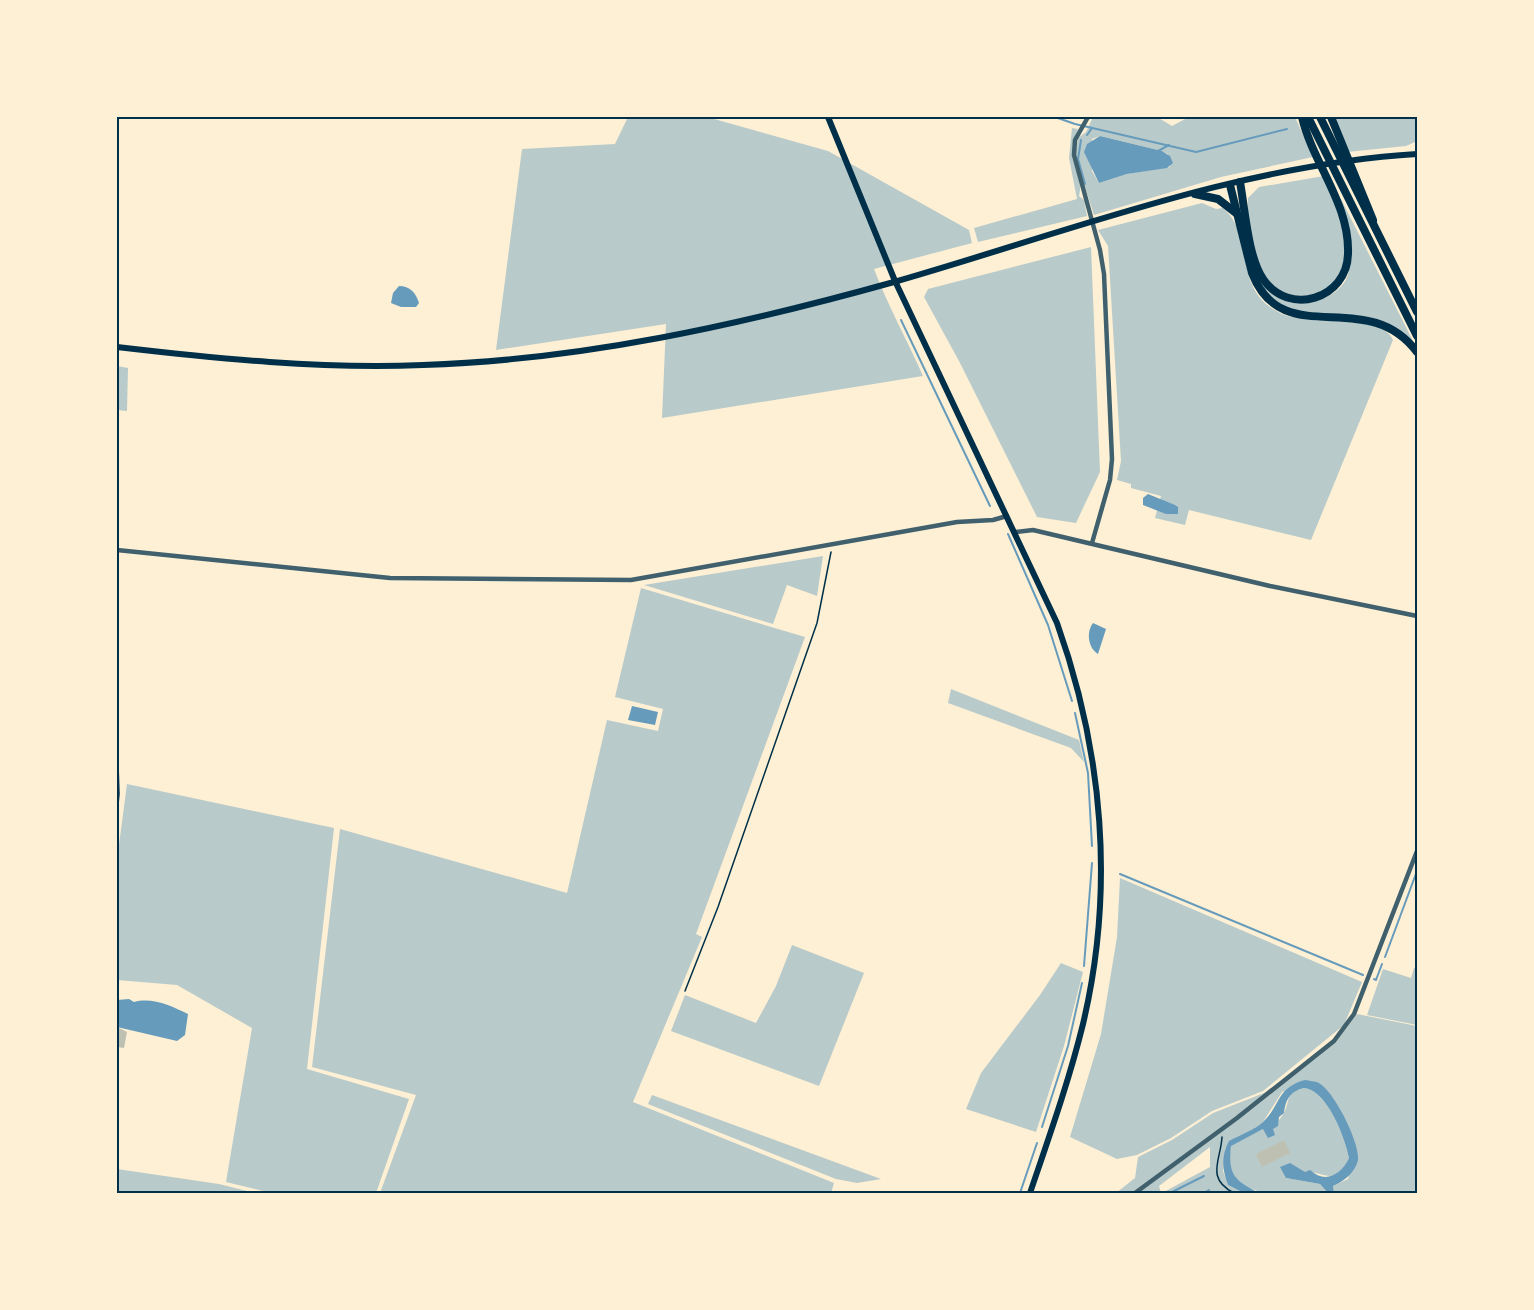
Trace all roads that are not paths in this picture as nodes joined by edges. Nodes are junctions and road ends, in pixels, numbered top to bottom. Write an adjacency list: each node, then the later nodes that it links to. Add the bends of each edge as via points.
1 (828, 117): 13 (main road)
2 (1302, 117): 8 (highway, via 1335,194 1347,241 1347,266 1331,291 1301,300 1283,296 1268,285 1255,261)
3 (1308, 117): 15 (highway)
4 (1320, 117): 12 (highway)
5 (1331, 117): 12 (highway, via 1369,203)
6 (1088, 118): 20 (street, via 1078,133 1075,163 1104,274 1112,471)
7 (1417, 154): 8 (main road, via 1294,170)
8 (1240, 182): 9 (main road)
9 (1230, 185): 10 (main road); 11 (highway)
10 (1195, 194): 11 (highway, via 1224,202); 13 (main road)
11 (1237, 214): 17 (highway, via 1255,279 1275,305 1304,316 1353,317 1383,323 1401,334)
12 (1379, 238): 14 (highway)
13 (895, 281): 16 (main road, via 667,336 485,362 312,365); 18 (main road)
14 (1417, 312)
15 (1417, 336)
16 (117, 346)
17 (1417, 352)
18 (1007, 516): 19 (main road); 21 (street, via 622,580 390,578)
19 (1016, 532): 20 (street, via 1032,530); 26 (main road, via 1057,623 1080,696 1096,772 1101,861 1096,952 1085,1016)
20 (1092, 543): 22 (street)
21 (117, 550)
22 (1417, 616)
23 (117, 749): 24 (lane)
24 (117, 810)
25 (1417, 851): 27 (street, via 1360,1000 1345,1028 1334,1041 1220,1131)
26 (1030, 1193)
27 (1135, 1193)

